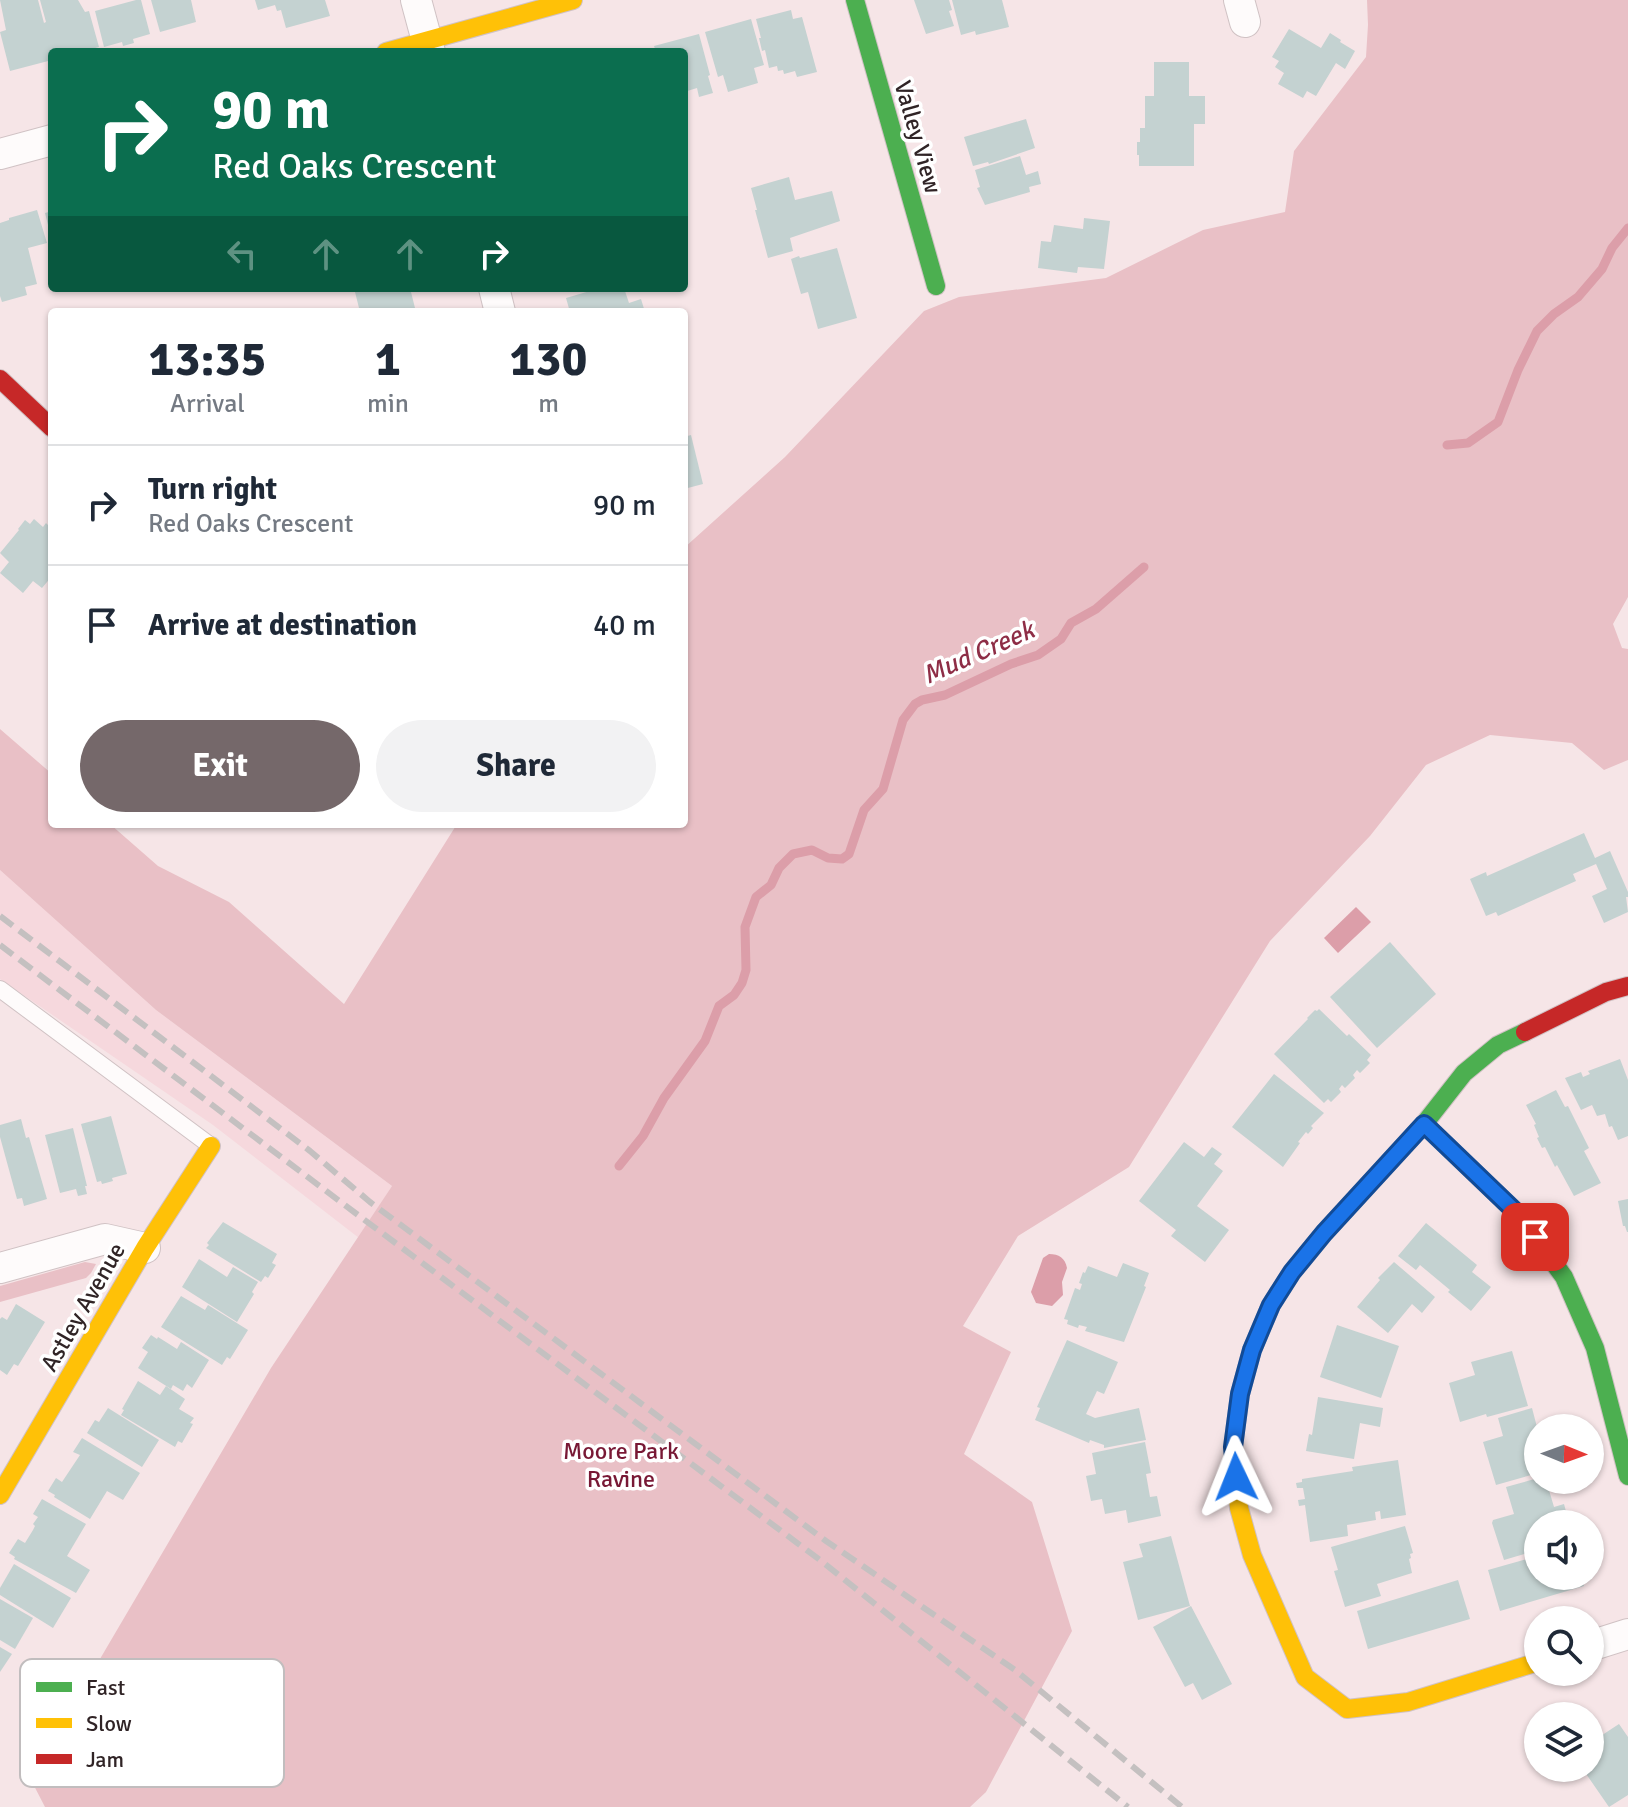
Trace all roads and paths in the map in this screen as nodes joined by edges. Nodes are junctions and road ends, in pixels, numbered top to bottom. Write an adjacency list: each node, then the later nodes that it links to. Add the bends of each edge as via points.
1 (416, 0): 4 (street)
2 (573, 0): 4 (street)
3 (855, 0): 7 (street, Valley View)
4 (429, 47)
5 (48, 141): 6 (street)
6 (0, 154)
7 (936, 286)
8 (0, 379): 9 (street)
9 (48, 424)
10 (1628, 986): 12 (street, via 1498,1045 1464,1073)
11 (0, 989): 13 (lane)
12 (1424, 1124): 16 (street, via 1520,1216 1564,1277 1595,1348); 20 (street, via 1324,1233 1271,1305 1240,1394 1233,1447 1239,1508 1252,1555 1305,1677 1347,1709 1408,1702)
13 (211, 1146): 14 (street, Astley Avenue)
14 (145, 1248): 15 (street, via 105,1239); 17 (street, Astley Avenue)
15 (0, 1268)
16 (1628, 1476)
17 (0, 1495)
18 (1628, 1634): 19 (street)
19 (1604, 1642)
20 (1524, 1666)

